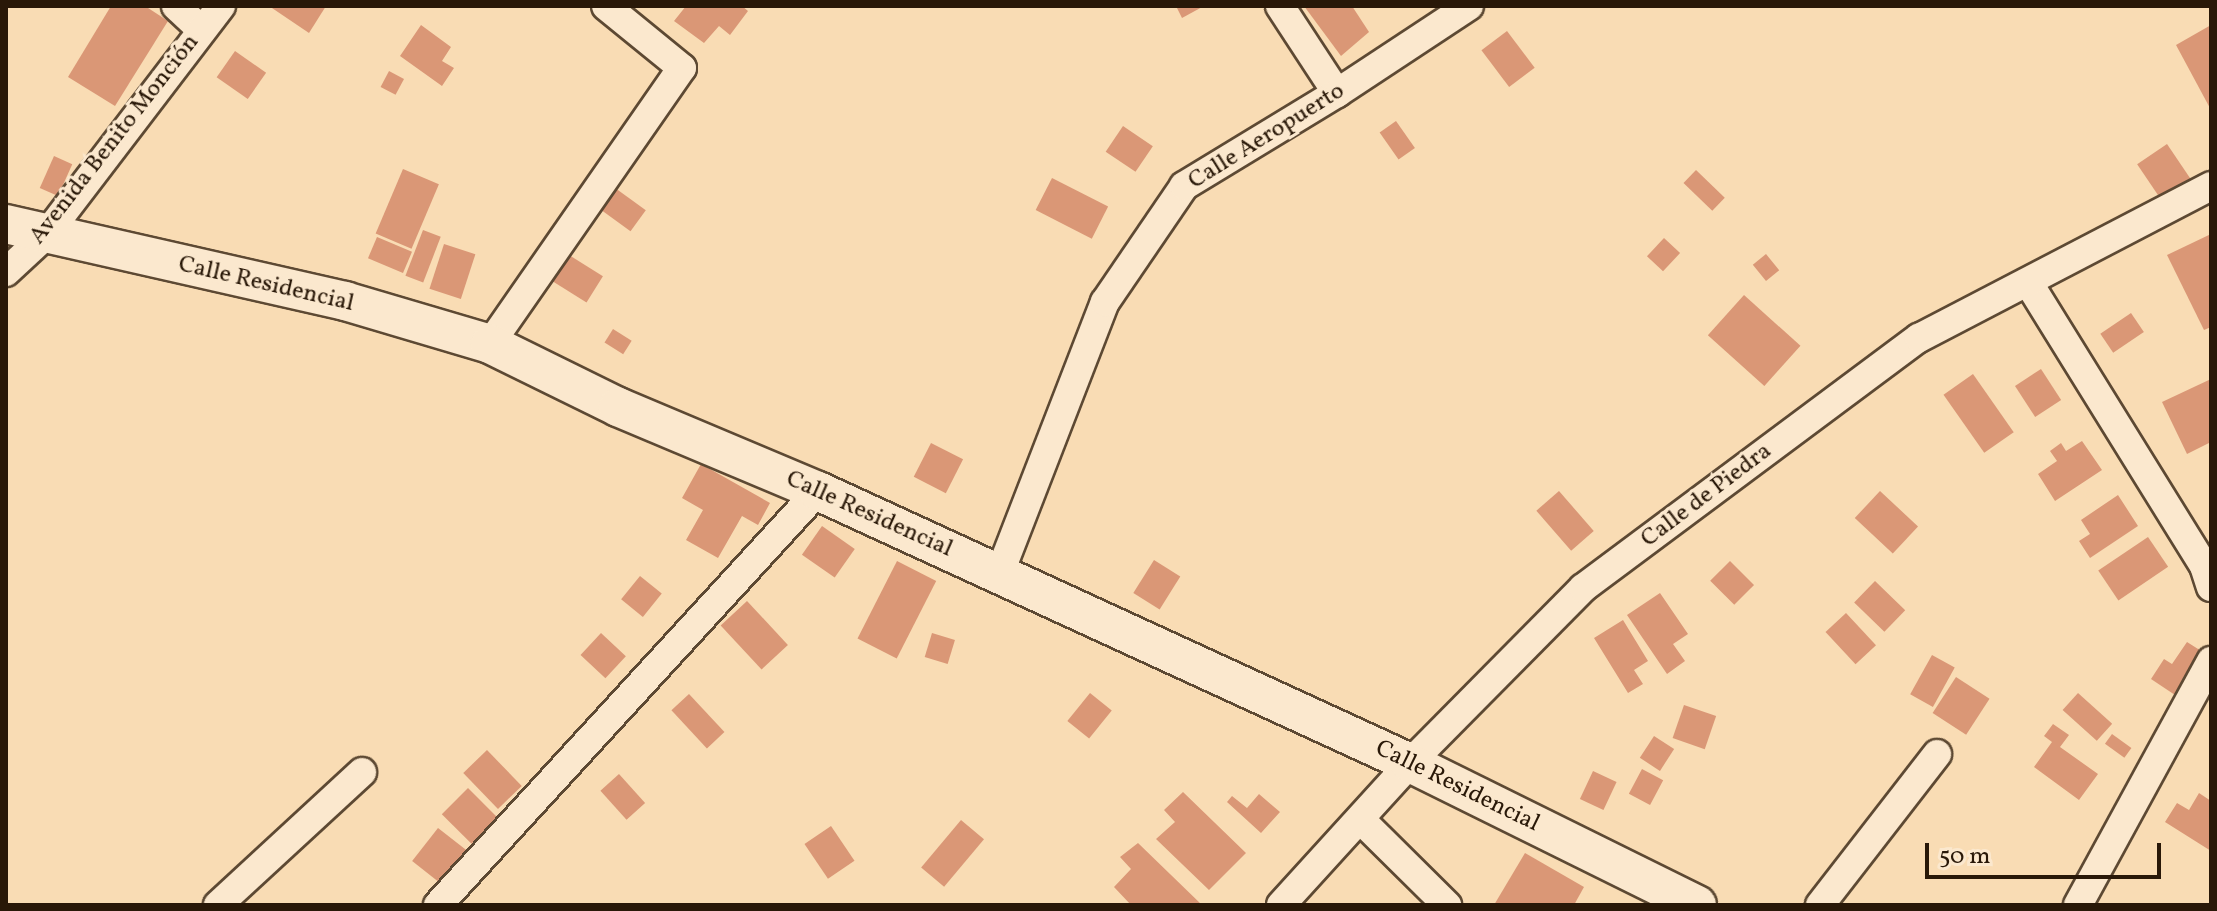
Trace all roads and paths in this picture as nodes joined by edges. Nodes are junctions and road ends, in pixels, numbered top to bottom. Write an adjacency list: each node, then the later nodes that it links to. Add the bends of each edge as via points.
1 (176, 6): 6 (street)
2 (221, 6): 6 (street, Avenida Benito Monción)
3 (606, 6): 13 (street, via 682,68)
4 (1280, 6): 7 (street)
5 (1469, 6): 7 (street, Calle Aeropuerto)
6 (202, 30): 10 (street, Avenida Benito Monción)
7 (1337, 93): 15 (street, Calle Aeropuerto, via 1184,186 1105,302)
8 (2211, 186): 12 (street, Calle de Piedra)
9 (6, 224): 10 (main road, Calle Residencial)
10 (46, 235): 11 (street, Avenida Benito Monción); 13 (main road, Calle Residencial, via 345,301)
11 (6, 272)
12 (2028, 282): 16 (street, via 2204,566); 19 (street, Calle de Piedra, via 1919,338 1583,588)
13 (490, 344): 14 (main road, Calle Residencial, via 618,407)
14 (818, 491): 15 (main road, Calle Residencial); 23 (street)
15 (999, 575): 19 (main road, Calle Residencial)
16 (2211, 587)
17 (2211, 661): 28 (street)
18 (1937, 754): 27 (street)
19 (1410, 763): 21 (street, Calle de Piedra); 26 (main road, Calle Residencial)
20 (362, 772): 22 (street)
21 (1362, 821): 24 (street, Calle de Piedra); 25 (street)
22 (218, 905)
23 (438, 905)
24 (1281, 905)
25 (1447, 905)
26 (1697, 905)
27 (1820, 905)
28 (2078, 905)

